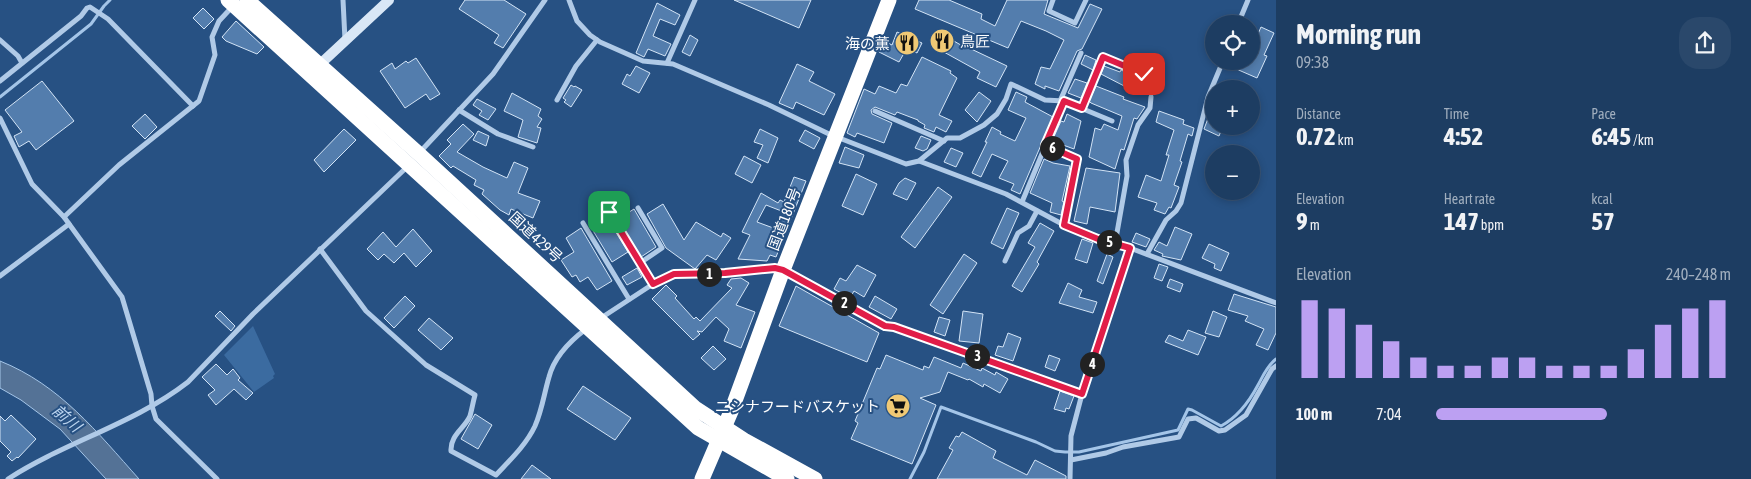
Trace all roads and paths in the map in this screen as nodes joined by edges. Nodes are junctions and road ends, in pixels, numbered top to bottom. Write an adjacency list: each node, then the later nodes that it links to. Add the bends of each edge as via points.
1 (343, 0): 13 (street)
2 (389, 0): 13 (street)
3 (545, 0): 27 (street, via 505,58)
4 (569, 0): 14 (street, via 577,22)
5 (695, 0): 17 (street)
6 (889, 0): 31 (highway, 国道180号)
7 (1053, 0): 8 (street, via 1049,11 1075,23)
8 (1086, 0)
9 (1248, 0): 11 (street)
10 (236, 2): 18 (highway, 国道429号); 25 (street, via 219,21 212,37 215,55 199,101)
11 (1242, 15)
12 (0, 40): 16 (street)
13 (345, 40): 18 (street)
14 (597, 40): 17 (street, via 643,61); 23 (street, via 576,66)
15 (1081, 53): 24 (street)
16 (22, 63): 21 (street); 25 (street, via 90,7)
17 (667, 63): 31 (street, via 769,105)
18 (314, 69): 35 (highway, 国道429号); 37 (highway, 国道429号)
19 (1219, 70): 49 (street, via 1208,97 1181,203 1166,220)
20 (1144, 74): 26 (street, via 1103,57)
21 (0, 81)
22 (1151, 97): 46 (street, via 1150,108 1138,125 1126,160 1127,176)
23 (557, 100)
24 (1062, 101): 26 (street); 32 (street, via 1045,100 1011,84 997,114 960,138); 33 (street)
25 (193, 106): 42 (street, via 119,165)
26 (1082, 108): 30 (street)
27 (459, 110): 34 (street, via 498,134); 35 (street)
28 (875, 111): 32 (street)
29 (0, 118): 42 (street, via 32,184)
30 (1112, 121)
31 (835, 137): 36 (street, via 906,164); 52 (highway, 国道180号)
32 (944, 141): 36 (street)
33 (1045, 145): 38 (street); 45 (street, via 1077,159)
34 (533, 147)
35 (419, 154): 37 (street); 57 (highway, 国道429号)
36 (919, 162): 38 (street)
37 (408, 165): 48 (street); 57 (highway, 国道429号)
38 (1022, 202): 40 (street)
39 (638, 208): 51 (street, via 662,248)
40 (1038, 211): 45 (street); 50 (street, via 1029,226 1018,233)
41 (609, 212): 51 (street)
42 (64, 217): 44 (street)
43 (583, 223): 55 (street)
44 (70, 224): 53 (street); 60 (street, via 122,297)
45 (1064, 225): 46 (street)
46 (1115, 244): 47 (street)
47 (1130, 248): 49 (street); 59 (street)
48 (320, 249): 57 (street, via 366,311 426,365 475,396 469,417 458,431 451,451 496,475 534,428 557,359 569,343); 60 (street, via 188,382)
49 (1146, 254): 56 (street)
50 (1005, 261)
51 (640, 263): 54 (street)
52 (783, 270): 54 (street, via 674,274); 59 (street, via 885,326); 61 (highway, 国道180号)
53 (0, 276)
54 (653, 284): 55 (street)
55 (629, 299): 57 (street)
56 (1276, 302)
57 (594, 323): 61 (highway, 国道429号, via 698,428)
58 (1276, 366): 62 (street, via 1246,415 1225,430 1219,431 1196,418 1188,419 1179,437)
59 (1082, 394): 62 (street, via 1071,436)
60 (152, 406): 63 (street); 64 (street, via 156,419)
61 (722, 434): 65 (highway, 国道180号); 66 (highway, 国道429号); 67 (highway, 国道429号, via 744,440)
62 (1071, 455): 68 (street)
63 (8, 479)
64 (217, 479)
65 (702, 479)
66 (787, 479)
67 (815, 479)
68 (1070, 479)

